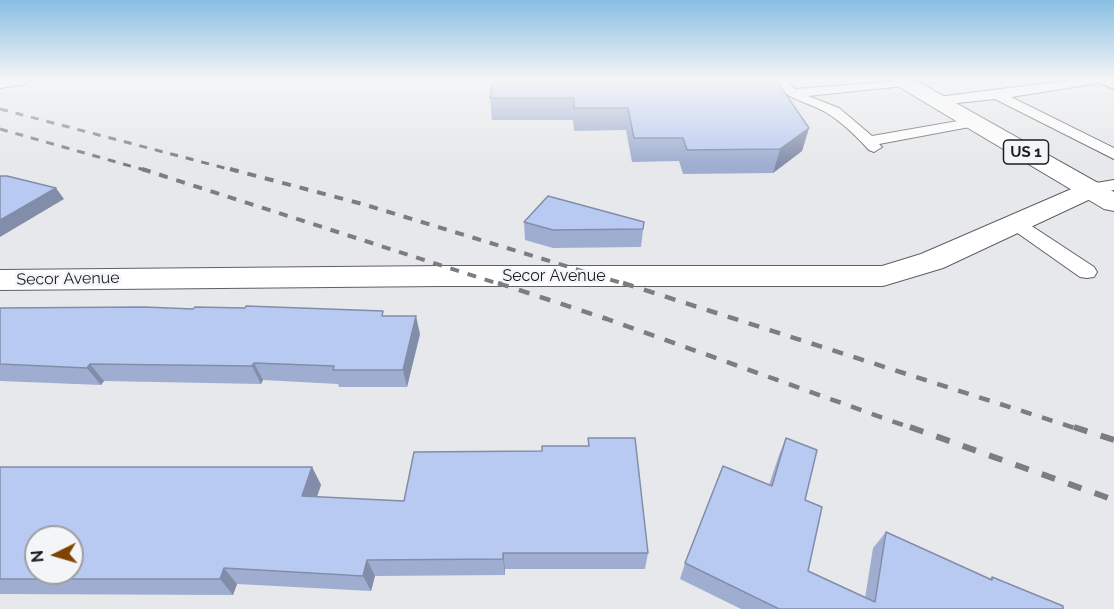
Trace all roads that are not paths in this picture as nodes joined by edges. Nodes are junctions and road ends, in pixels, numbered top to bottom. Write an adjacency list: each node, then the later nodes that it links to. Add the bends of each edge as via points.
1 (829, 108): 4 (lane, via 871,144)
2 (951, 108): 4 (street, US 1)
3 (1024, 108): 5 (lane)
4 (975, 122): 6 (street, US 1)
5 (1114, 154)
6 (1106, 192): 7 (street, Secor Avenue)
7 (1015, 223): 8 (lane); 9 (street, Secor Avenue, via 932,261 883,276 398,274)
8 (1087, 272)
9 (0, 280)

